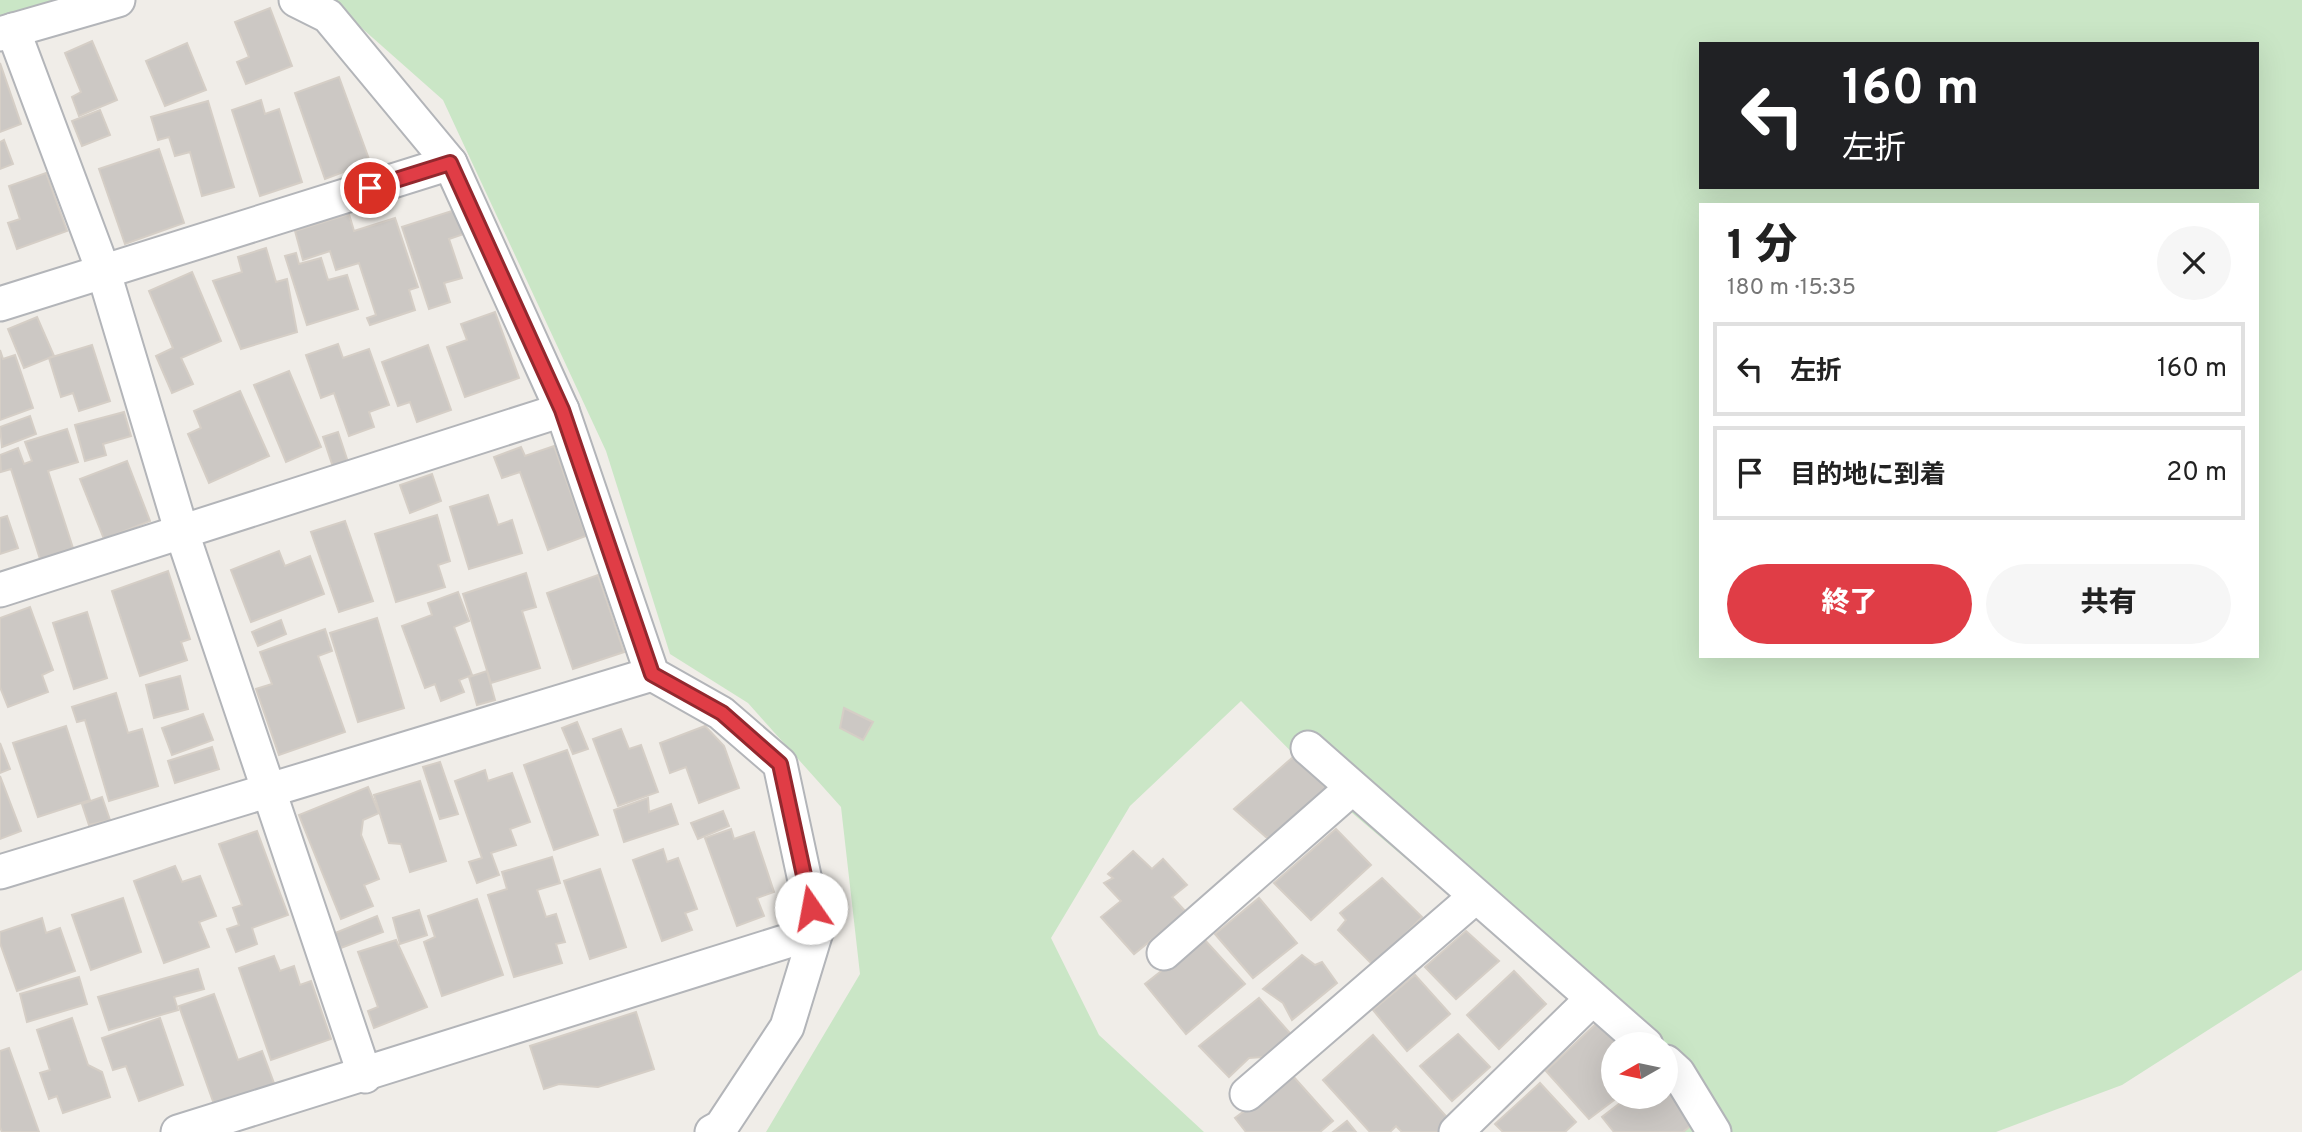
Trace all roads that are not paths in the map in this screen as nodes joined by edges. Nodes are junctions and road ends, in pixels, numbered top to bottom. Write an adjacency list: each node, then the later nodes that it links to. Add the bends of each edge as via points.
1 (118, 0): 3 (street)
2 (296, 0): 4 (street, via 328,16)
3 (7, 32): 5 (street)
4 (450, 163): 5 (street); 7 (street)
5 (104, 273): 6 (street); 8 (street)
6 (0, 304)
7 (562, 410): 8 (street); 10 (street)
8 (182, 533): 9 (street); 13 (street)
9 (0, 590)
10 (652, 674): 13 (street); 16 (street, via 722,713 780,764)
11 (1308, 748): 12 (street)
12 (1352, 788): 15 (street); 17 (street)
13 (266, 790): 14 (street); 21 (street)
14 (0, 872)
15 (1475, 897): 18 (street); 22 (street)
16 (816, 932): 21 (street); 24 (street, via 787,1027 721,1127)
17 (1164, 953)
18 (1592, 999): 19 (street); 25 (street)
19 (1631, 1032)
20 (1678, 1073): 26 (street)
21 (365, 1076): 23 (street)
22 (1247, 1094)
23 (178, 1132)
24 (712, 1132)
25 (1456, 1132)
26 (1714, 1132)

